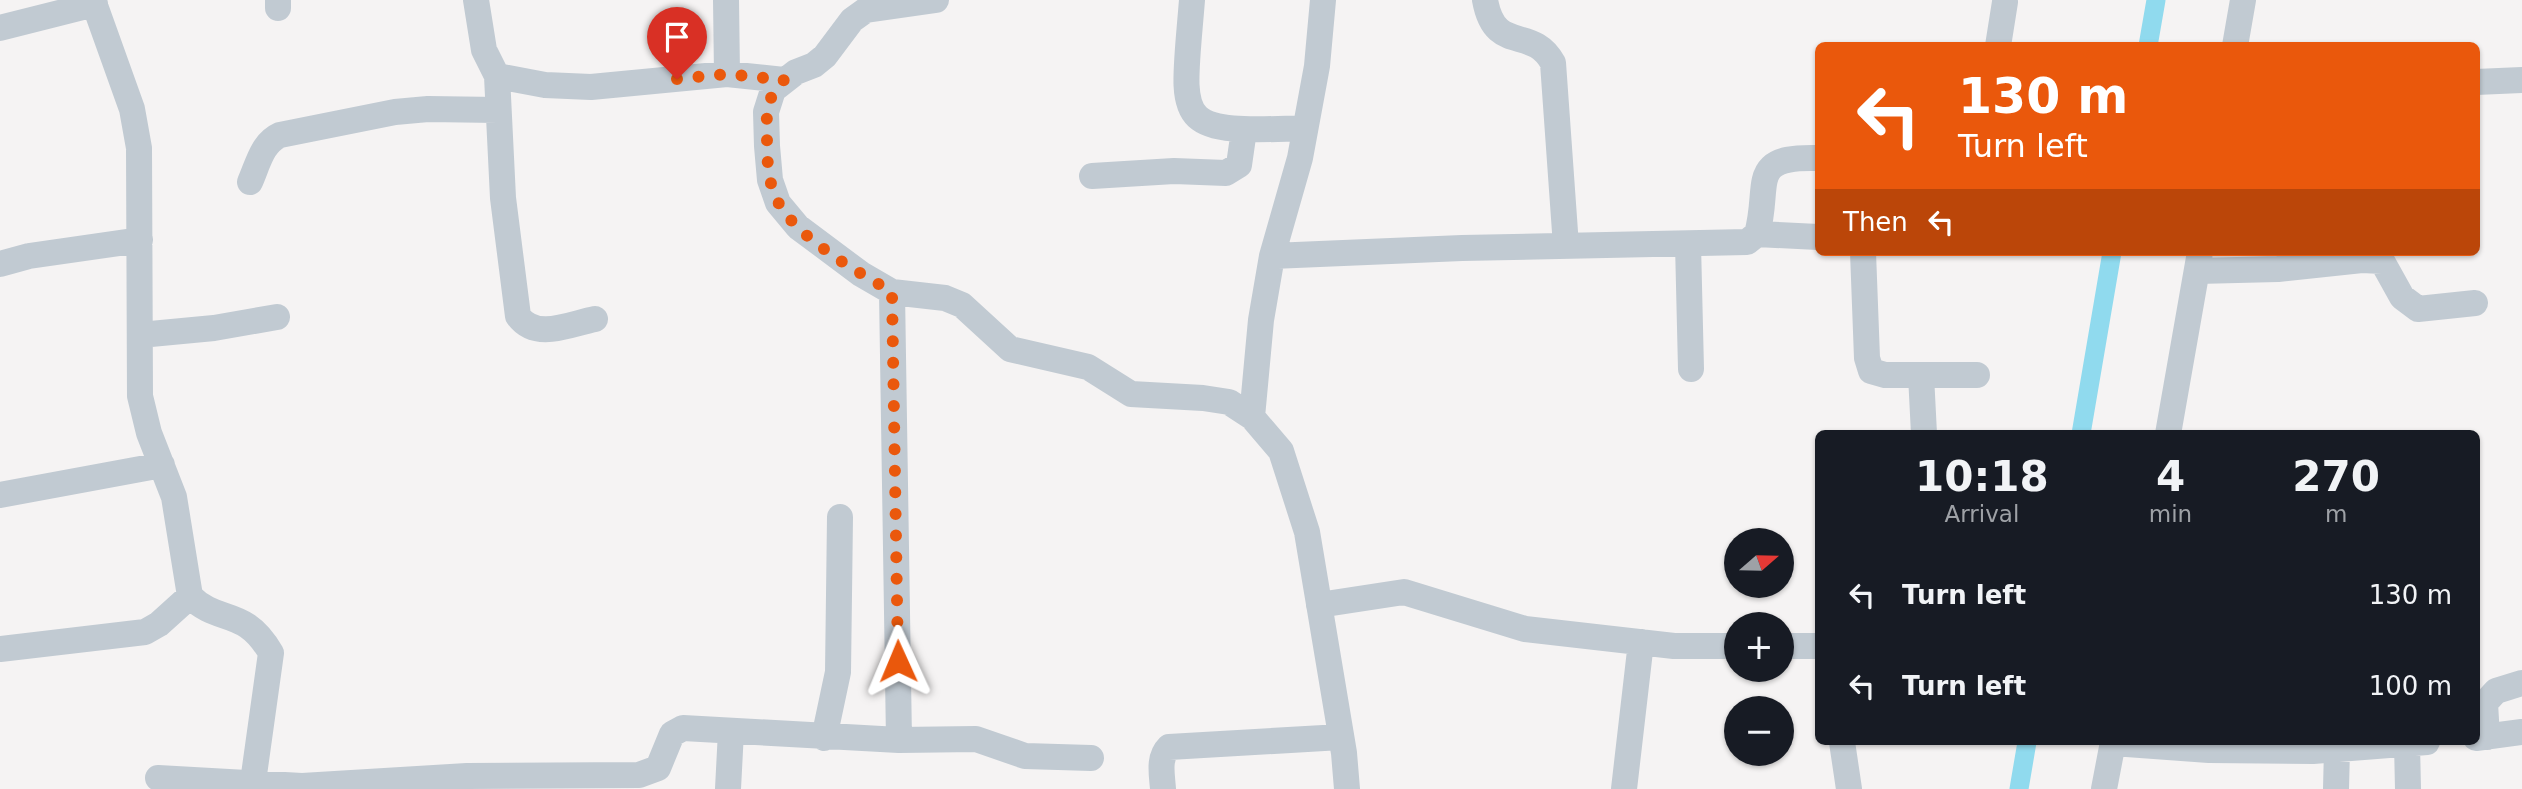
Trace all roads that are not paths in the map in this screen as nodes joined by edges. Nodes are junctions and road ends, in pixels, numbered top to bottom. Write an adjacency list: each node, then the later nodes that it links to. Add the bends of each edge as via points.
1 (476, 0): 14 (street, via 484,50)
2 (726, 0): 13 (street)
3 (936, 0): 15 (street, via 866,10 852,20 825,56)
4 (1192, 0): 20 (street, via 1184,92 1187,105 1203,123)
5 (1323, 0): 19 (street)
6 (1485, 0): 28 (street, via 1492,25 1499,32 1539,46 1553,63)
7 (2243, 0): 12 (street)
8 (94, 2): 10 (street); 26 (street, via 132,108 139,148)
9 (2005, 2): 11 (street)
10 (0, 29)
11 (1999, 42)
12 (2236, 42)
13 (727, 74): 14 (street, via 591,87); 15 (street)
14 (496, 76): 18 (street)
15 (784, 80): 33 (street, via 773,90 766,112 770,180 778,203 798,227)
16 (2522, 80): 17 (street)
17 (2480, 82)
18 (498, 110): 23 (street, via 395,112 280,135 265,148); 36 (street, via 503,198 518,316 524,325 543,330)
19 (1305, 128): 20 (street); 29 (street)
20 (1244, 130): 22 (street, via 1239,165 1226,173)
21 (1815, 158): 24 (street, via 1785,159 1768,170)
22 (1092, 176)
23 (250, 182)
24 (1757, 234): 25 (street); 27 (street, via 1747,242)
25 (1815, 237)
26 (140, 240): 32 (street); 37 (street)
27 (1688, 244): 28 (street); 38 (street)
28 (1566, 246): 29 (street)
29 (1272, 256): 41 (street)
30 (1864, 256): 39 (street, via 1871,371 1885,376)
31 (2199, 261): 34 (street, via 2278,269 2382,261 2402,297 2417,309); 43 (street)
32 (0, 264)
33 (892, 292): 41 (street, via 945,298 962,305 1010,349 1088,367 1132,394 1229,402); 60 (street)
34 (2475, 303)
35 (277, 317): 37 (street)
36 (595, 318)
37 (140, 335): 44 (street, via 141,396)
38 (1691, 369)
39 (1921, 375): 40 (street); 42 (street)
40 (1977, 375)
41 (1252, 417): 48 (street, via 1281,451 1296,492)
42 (1924, 430)
43 (2169, 430)
44 (162, 465): 45 (street); 47 (street, via 174,497)
45 (0, 495)
46 (840, 517): 58 (street, via 838,672)
47 (190, 596): 53 (street, via 145,632); 70 (street, via 201,607 248,624 271,653)
48 (1319, 605): 49 (street, via 1404,592 1525,629); 57 (street)
49 (1641, 642): 50 (street); 74 (street)
50 (1724, 645)
51 (1794, 646): 52 (street)
52 (1815, 646)
53 (0, 649)
54 (2522, 683): 59 (street, via 2488,697)
55 (731, 731): 58 (street); 69 (street, via 683,728 672,734 658,768 639,775); 71 (street)
56 (2522, 732): 59 (street)
57 (1341, 737): 72 (street, via 1169,747 1161,762); 73 (street)
58 (824, 738): 60 (street)
59 (2482, 738)
60 (899, 740): 67 (street, via 976,739 1025,757)
61 (1842, 745): 75 (street)
62 (2112, 745): 76 (street)
63 (2149, 745): 66 (street, via 2210,750)
64 (2390, 745): 66 (street)
65 (2417, 745): 78 (street)
66 (2337, 749): 77 (street)
67 (1091, 758)
68 (158, 778): 70 (street)
69 (487, 783): 70 (street)
70 (253, 786)
71 (728, 789)
72 (1163, 789)
73 (1347, 789)
74 (1624, 789)
75 (1849, 789)
76 (2104, 789)
77 (2336, 789)
78 (2408, 789)

